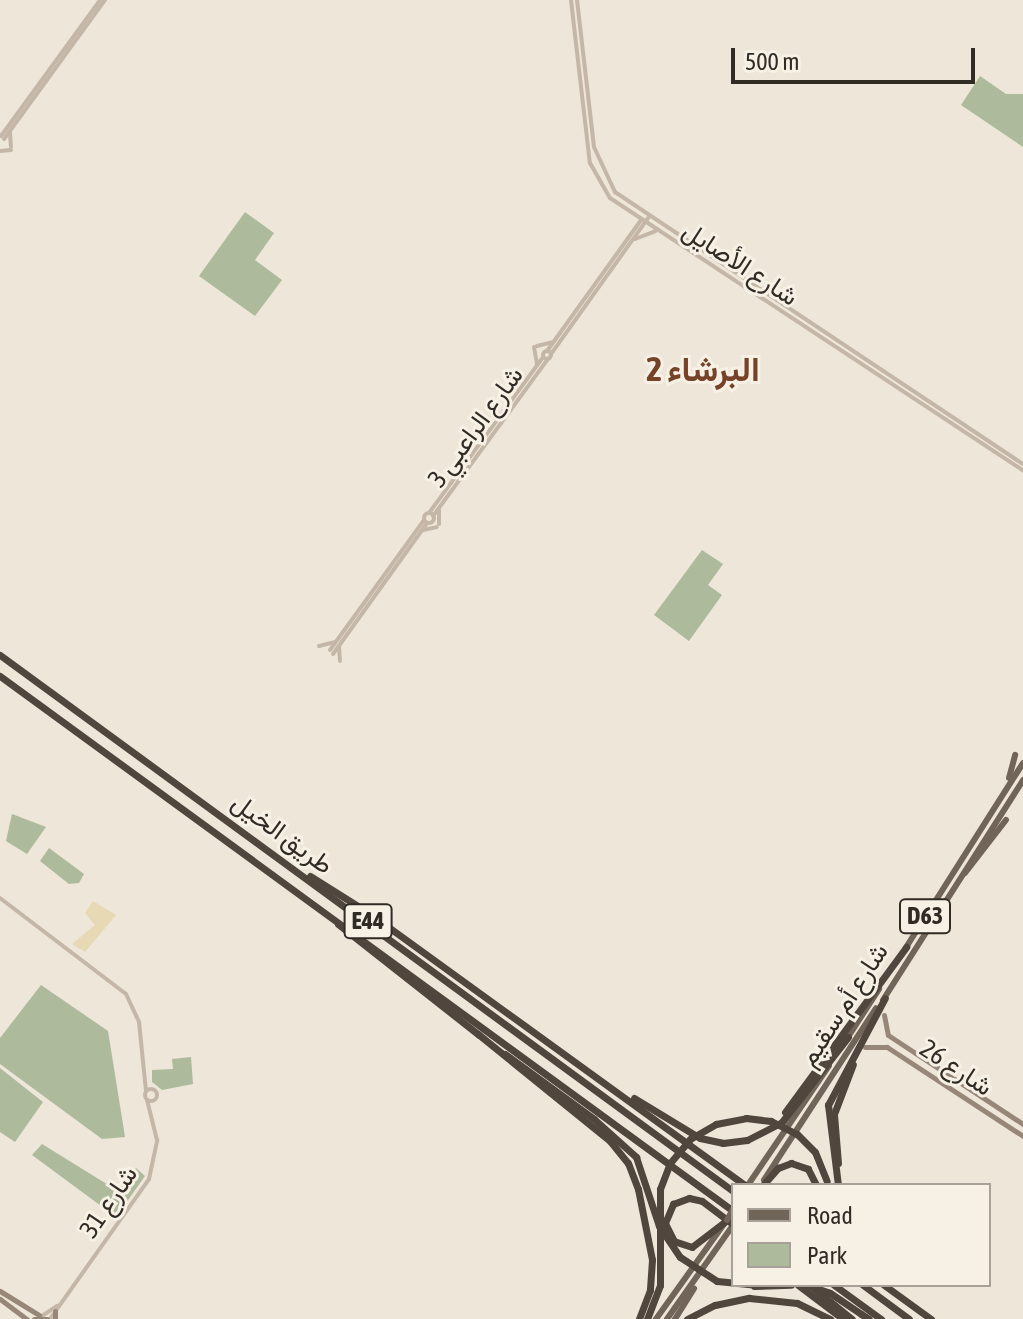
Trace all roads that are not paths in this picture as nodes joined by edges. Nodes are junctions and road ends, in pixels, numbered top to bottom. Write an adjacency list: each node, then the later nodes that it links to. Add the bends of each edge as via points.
1 (574, 0): 7 (street, شارع الأصايل, via 590,163 606,193); 8 (street, شارع الأصايل, via 583,36 594,147 620,197)
2 (100, 1): 3 (street); 4 (street)
3 (11, 129): 4 (street); 6 (street, via 11,148)
4 (2, 137): 5 (street)
5 (0, 145)
6 (0, 151)
7 (626, 211): 8 (street, شارع الأصايل); 10 (street)
8 (644, 219): 9 (street, شارع الأصايل); 10 (street, شارع الراعبي 3); 11 (street, شارع الراعبي 3); 19 (street, شارع الأصايل, via 684,239)
9 (656, 231): 11 (street); 16 (street, شارع الأصايل)
10 (631, 232): 12 (street, شارع الراعبي 3)
11 (630, 244): 13 (street, شارع الراعبي 3)
12 (555, 341): 13 (street, شارع الراعبي 3); 14 (street, via 535,347)
13 (547, 355): 14 (street, شارع الراعبي 3); 21 (street, شارع الراعبي 3)
14 (537, 366): 22 (street, شارع الراعبي 3)
15 (921, 408): 16 (street)
16 (929, 408): 17 (street, شارع الأصايل)
17 (971, 437): 18 (street); 20 (street, شارع الأصايل)
18 (973, 443)
19 (1023, 464)
20 (1023, 470)
21 (440, 507): 22 (street, شارع الراعبي 3); 24 (street, via 438,525)
22 (431, 514): 23 (street); 23 (street)
23 (426, 522): 24 (street, شارع الراعبي 3); 25 (street, شارع الراعبي 3)
24 (421, 532): 25 (street, شارع الراعبي 3)
25 (338, 642): 26 (street); 27 (street, شارع الراعبي 3); 29 (street)
26 (319, 646)
27 (332, 652)
28 (0, 655): 36 (highway, طريق الخيل / E44)
29 (340, 661)
30 (0, 676): 39 (highway, طريق الخيل / E44)
31 (1015, 755): 34 (main road)
32 (1023, 763): 34 (main road, شارع أم سقيم / D63)
33 (1023, 780): 37 (main road, شارع أم سقيم / D63)
34 (1001, 795): 40 (main road, شارع أم سقيم / D63)
35 (1006, 820): 37 (main road)
36 (305, 875): 46 (highway, via 329,885); 66 (highway, طريق الخيل / E44)
37 (963, 875): 41 (main road, شارع أم سقيم / D63)
38 (0, 898): 47 (street, via 126,994 137,1016)
39 (337, 921): 43 (highway, via 349,936); 67 (highway, طريق الخيل / E44)
40 (906, 947): 44 (main road, شارع أم سقيم / D63); 57 (highway, via 784,1113)
41 (886, 997): 60 (main road, شارع أم سقيم / D63); 64 (highway, via 828,1105); 65 (highway, via 835,1105)
42 (884, 1015): 48 (main road, شارع 26, via 888,1035)
43 (478, 1034): 70 (highway, bridge, via 594,1119 636,1157 659,1226 676,1253 710,1279); 86 (highway, via 610,1141 628,1163 652,1260)
44 (848, 1037): 57 (highway, via 781,1123); 59 (main road, شارع أم سقيم / D63)
45 (865, 1047): 49 (main road, شارع 26, via 885,1046)
46 (592, 1073): 57 (highway, via 700,1138 723,1143); 58 (highway)
47 (148, 1079): 50 (street); 51 (street)
48 (958, 1082): 49 (main road); 55 (main road, شارع 26)
49 (946, 1086): 56 (main road, شارع 26)
50 (154, 1090): 51 (street); 52 (street, شارع 31)
51 (146, 1091): 53 (street)
52 (155, 1099): 53 (street); 54 (street, شارع 31)
53 (147, 1100): 54 (street, شارع 31)
54 (153, 1110): 81 (street, شارع 31, via 157,1150 149,1179)
55 (1023, 1124)
56 (1023, 1136)
57 (752, 1139)
58 (746, 1183)
59 (748, 1183)
60 (763, 1183)
61 (764, 1183): 62 (highway, via 791,1163 808,1169)
62 (815, 1183)
63 (828, 1183): 86 (highway, bridge, via 815,1152 797,1134 771,1121 746,1118 716,1124 690,1139 670,1163 660,1189 660,1285)
64 (839, 1183)
65 (840, 1183)
66 (731, 1190)
67 (731, 1209)
68 (731, 1223): 68 (highway, via 689,1247 672,1239 665,1223 673,1204 689,1198 702,1201); 69 (main road); 87 (main road)
69 (696, 1280): 88 (main road); 89 (main road)
70 (731, 1282)
71 (801, 1287): 92 (highway)
72 (812, 1287): 93 (highway)
73 (814, 1287): 83 (highway, bridge)
74 (837, 1287): 94 (highway)
75 (866, 1287): 95 (highway)
76 (887, 1287): 79 (highway)
77 (893, 1287): 79 (highway)
78 (0, 1291): 84 (main road)
79 (898, 1294): 96 (highway)
80 (0, 1299): 85 (main road)
81 (59, 1305): 82 (street, شارع 31); 84 (street, شارع 31)
82 (55, 1311): 84 (main road)
83 (866, 1317)
84 (45, 1318)
85 (27, 1319)
86 (643, 1319)
87 (656, 1319)
88 (667, 1319)
89 (675, 1319)
90 (687, 1319): 91 (highway, via 715,1305 749,1298 797,1303)
91 (830, 1319)
92 (843, 1319)
93 (852, 1319)
94 (881, 1319)
95 (909, 1319)
96 (931, 1319)

